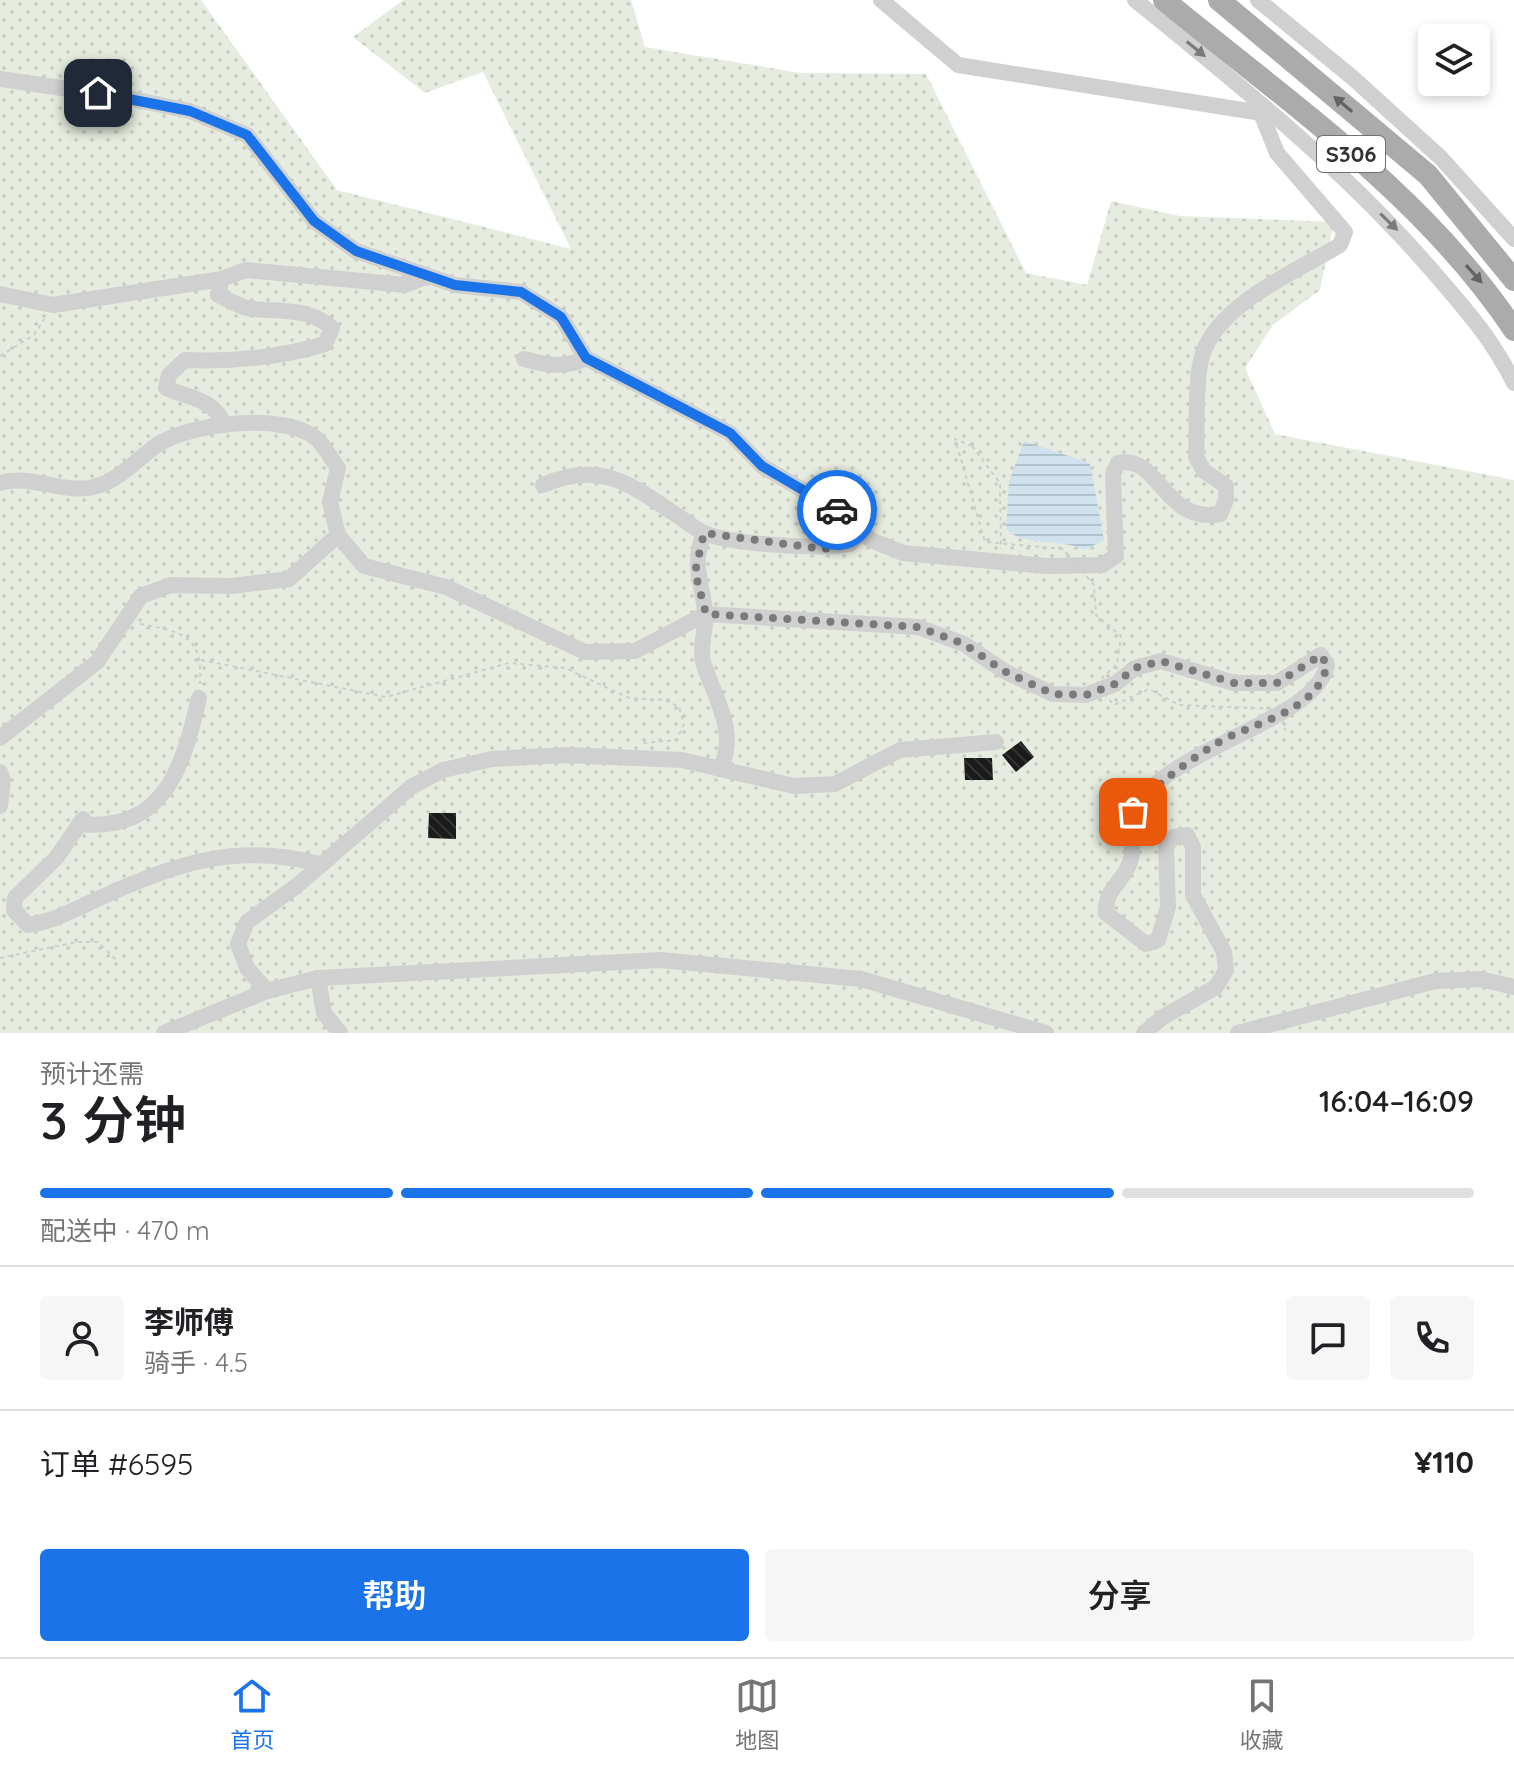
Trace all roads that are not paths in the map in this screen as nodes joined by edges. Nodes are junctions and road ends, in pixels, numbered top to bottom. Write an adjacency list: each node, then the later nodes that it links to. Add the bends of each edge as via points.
1 (881, 0): 7 (street, via 958,65)
2 (1135, 0): 7 (street, one-way to 7)
3 (1164, 0): 13 (main road, S306, one-way to 13, via 1412,205 1484,285)
4 (1219, 0): 11 (main road, S306, one-way to 4, via 1428,175)
5 (1258, 0): 8 (street, via 1441,158)
6 (0, 79): 9 (street, via 190,111 247,135 314,221 356,251)
7 (1269, 114): 16 (street, one-way to 16, via 1399,231 1494,343); 20 (street, via 1277,153 1345,232 1340,245 1240,305 1212,331 1202,356 1196,457 1204,471 1226,486 1220,514 1185,511 1131,460 1118,463 1113,474 1116,556 1102,565 903,553)
8 (1514, 239)
9 (428, 276): 10 (street, via 405,285 246,270); 14 (street, via 455,285 521,292 561,317)
10 (222, 279): 12 (street, via 53,305); 17 (street, via 218,295 246,308 320,317 332,328 325,344 298,352 244,361 185,360 169,375 166,388 203,400 220,413)
11 (1514, 280)
12 (0, 294)
13 (1514, 330)
14 (586, 358): 15 (street, via 553,366); 20 (street, via 730,433 762,466 838,511)
15 (524, 359)
16 (1514, 383)
17 (224, 425): 18 (street, via 202,426 159,444 94,487 26,480); 22 (street, via 271,422 315,437 338,468 330,502)
18 (0, 483)
19 (543, 485): 21 (street, via 570,473 630,483)
20 (860, 531): 21 (street, via 850,544 823,549)
21 (704, 533): 23 (street, via 695,572)
22 (338, 535): 23 (street, via 364,566 446,587 585,652 635,651); 25 (street, via 289,579 231,586 171,585 141,596 97,662)
23 (706, 614): 27 (street, via 702,660 728,731); 37 (street, via 918,627 964,644 1053,694 1086,695 1115,684 1135,668 1161,661 1234,683 1277,683 1321,655 1327,665 1325,677 1307,698 1217,743 1154,787 1133,812 1131,862 1105,900 1106,913 1146,944 1158,940 1168,907 1166,846 1174,837 1187,835 1193,847 1193,895 1224,952 1226,970 1216,987)
24 (199, 698): 30 (street, via 186,756 162,795 131,819 109,827 81,821 57,857 15,898 14,910 28,925 51,922 173,867 240,854 280,854)
25 (0, 738)
26 (996, 742): 27 (street, via 900,750 835,784 794,786)
27 (720, 769): 30 (street, via 682,760 565,755 492,759 443,770 411,787)
28 (0, 772): 29 (street)
29 (0, 806)
30 (320, 864): 33 (street, via 247,922 238,944 247,968)
31 (318, 978): 33 (street); 35 (street, via 324,1013); 36 (street, via 660,960 861,979)
32 (1514, 987): 38 (street, via 1480,979 1435,981)
33 (267, 991): 34 (street)
34 (164, 1033)
35 (340, 1033)
36 (1046, 1033)
37 (1144, 1033)
38 (1238, 1033)

